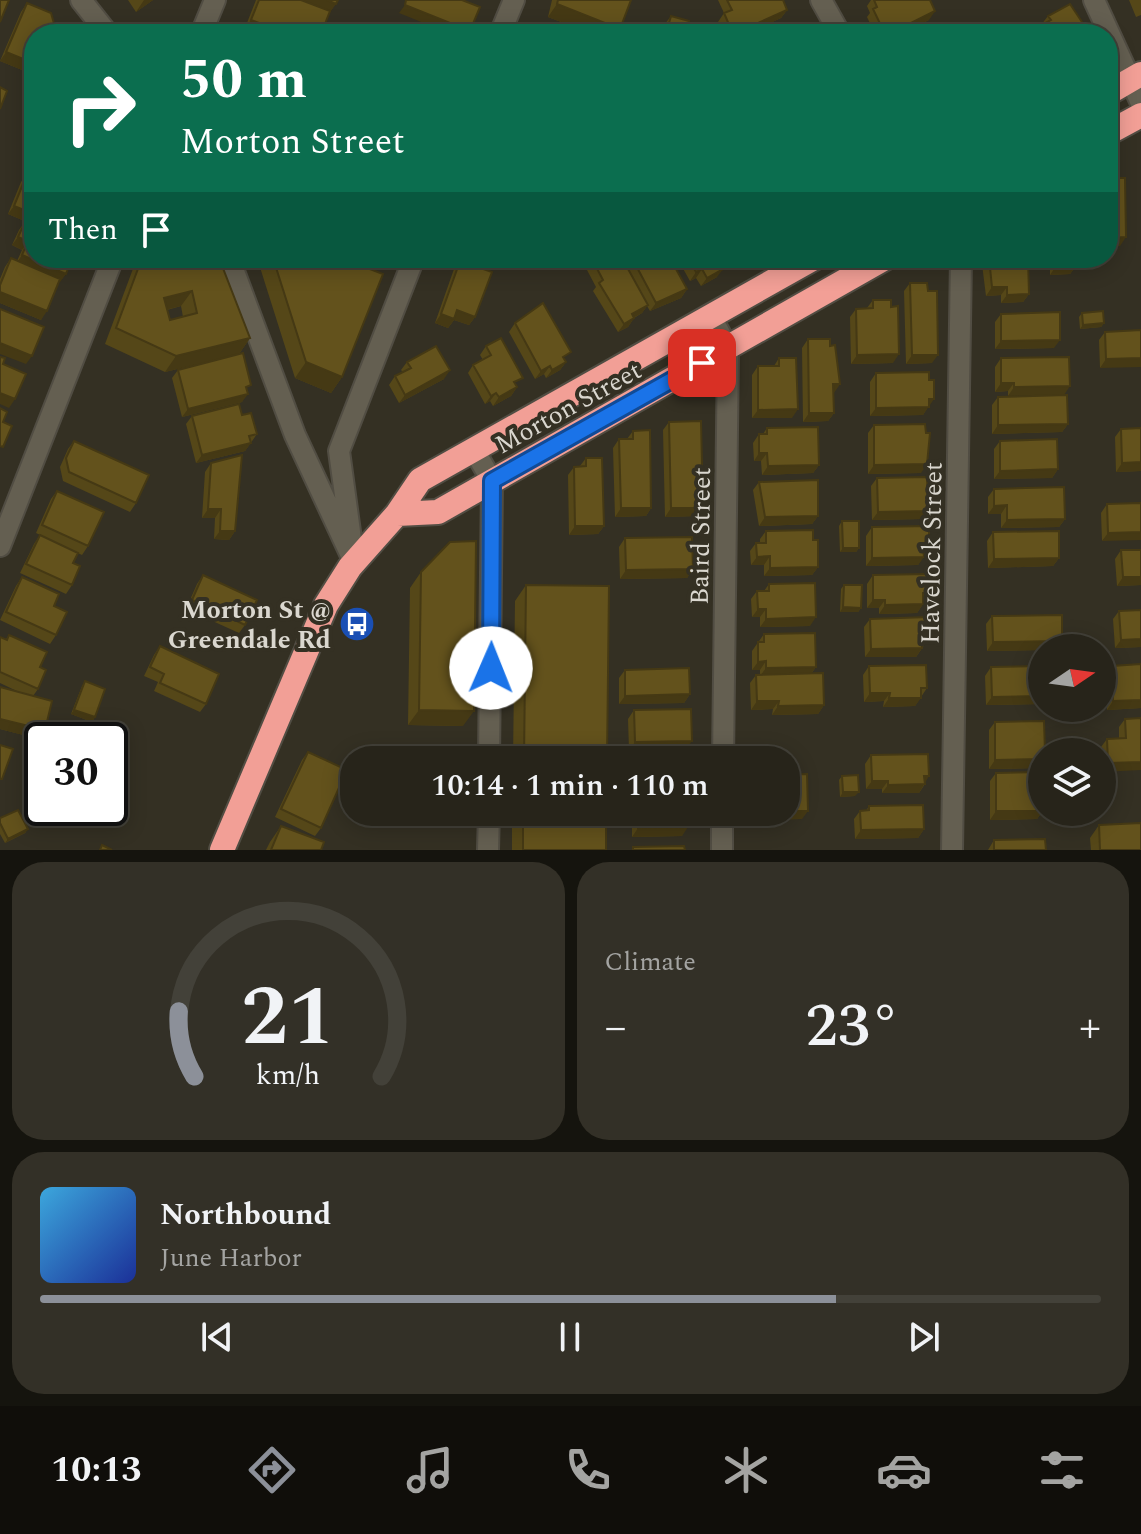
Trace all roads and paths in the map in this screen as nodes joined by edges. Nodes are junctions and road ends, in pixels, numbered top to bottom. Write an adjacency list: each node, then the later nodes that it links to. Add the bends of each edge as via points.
1 (81, 0): 6 (street)
2 (215, 0): 7 (street)
3 (514, 0): 8 (street)
4 (821, 0): 9 (street)
5 (1094, 0): 10 (street)
6 (100, 24)
7 (205, 24)
8 (504, 24)
9 (834, 24)
10 (1107, 24)
11 (1118, 44): 12 (street)
12 (1136, 77): 13 (highway); 14 (street)
13 (1118, 87)
14 (1141, 103)
15 (1141, 115): 16 (highway)
16 (1118, 128)
17 (109, 268): 28 (street)
18 (233, 268): 29 (street, via 295,435)
19 (410, 268): 29 (street, via 339,451)
20 (797, 268): 23 (highway, Morton Street)
21 (868, 268): 24 (highway, Morton Street)
22 (961, 268): 37 (street, Havelock Street)
23 (711, 317): 24 (street, Baird Street); 25 (highway, Morton Street)
24 (728, 348): 26 (highway, Morton Street); 31 (street, Baird Street)
25 (474, 450): 26 (street); 27 (highway, Morton Street, via 420,480)
26 (492, 481): 27 (highway, Morton Street, via 438,512); 30 (street)
27 (397, 514): 29 (highway, Morton Street)
28 (0, 546)
29 (354, 562): 34 (highway, Morton Street, via 326,605)
30 (489, 746)
31 (723, 746)
32 (489, 826): 35 (street)
33 (722, 826): 36 (street)
34 (222, 850)
35 (488, 850)
36 (722, 850)
37 (952, 850)

